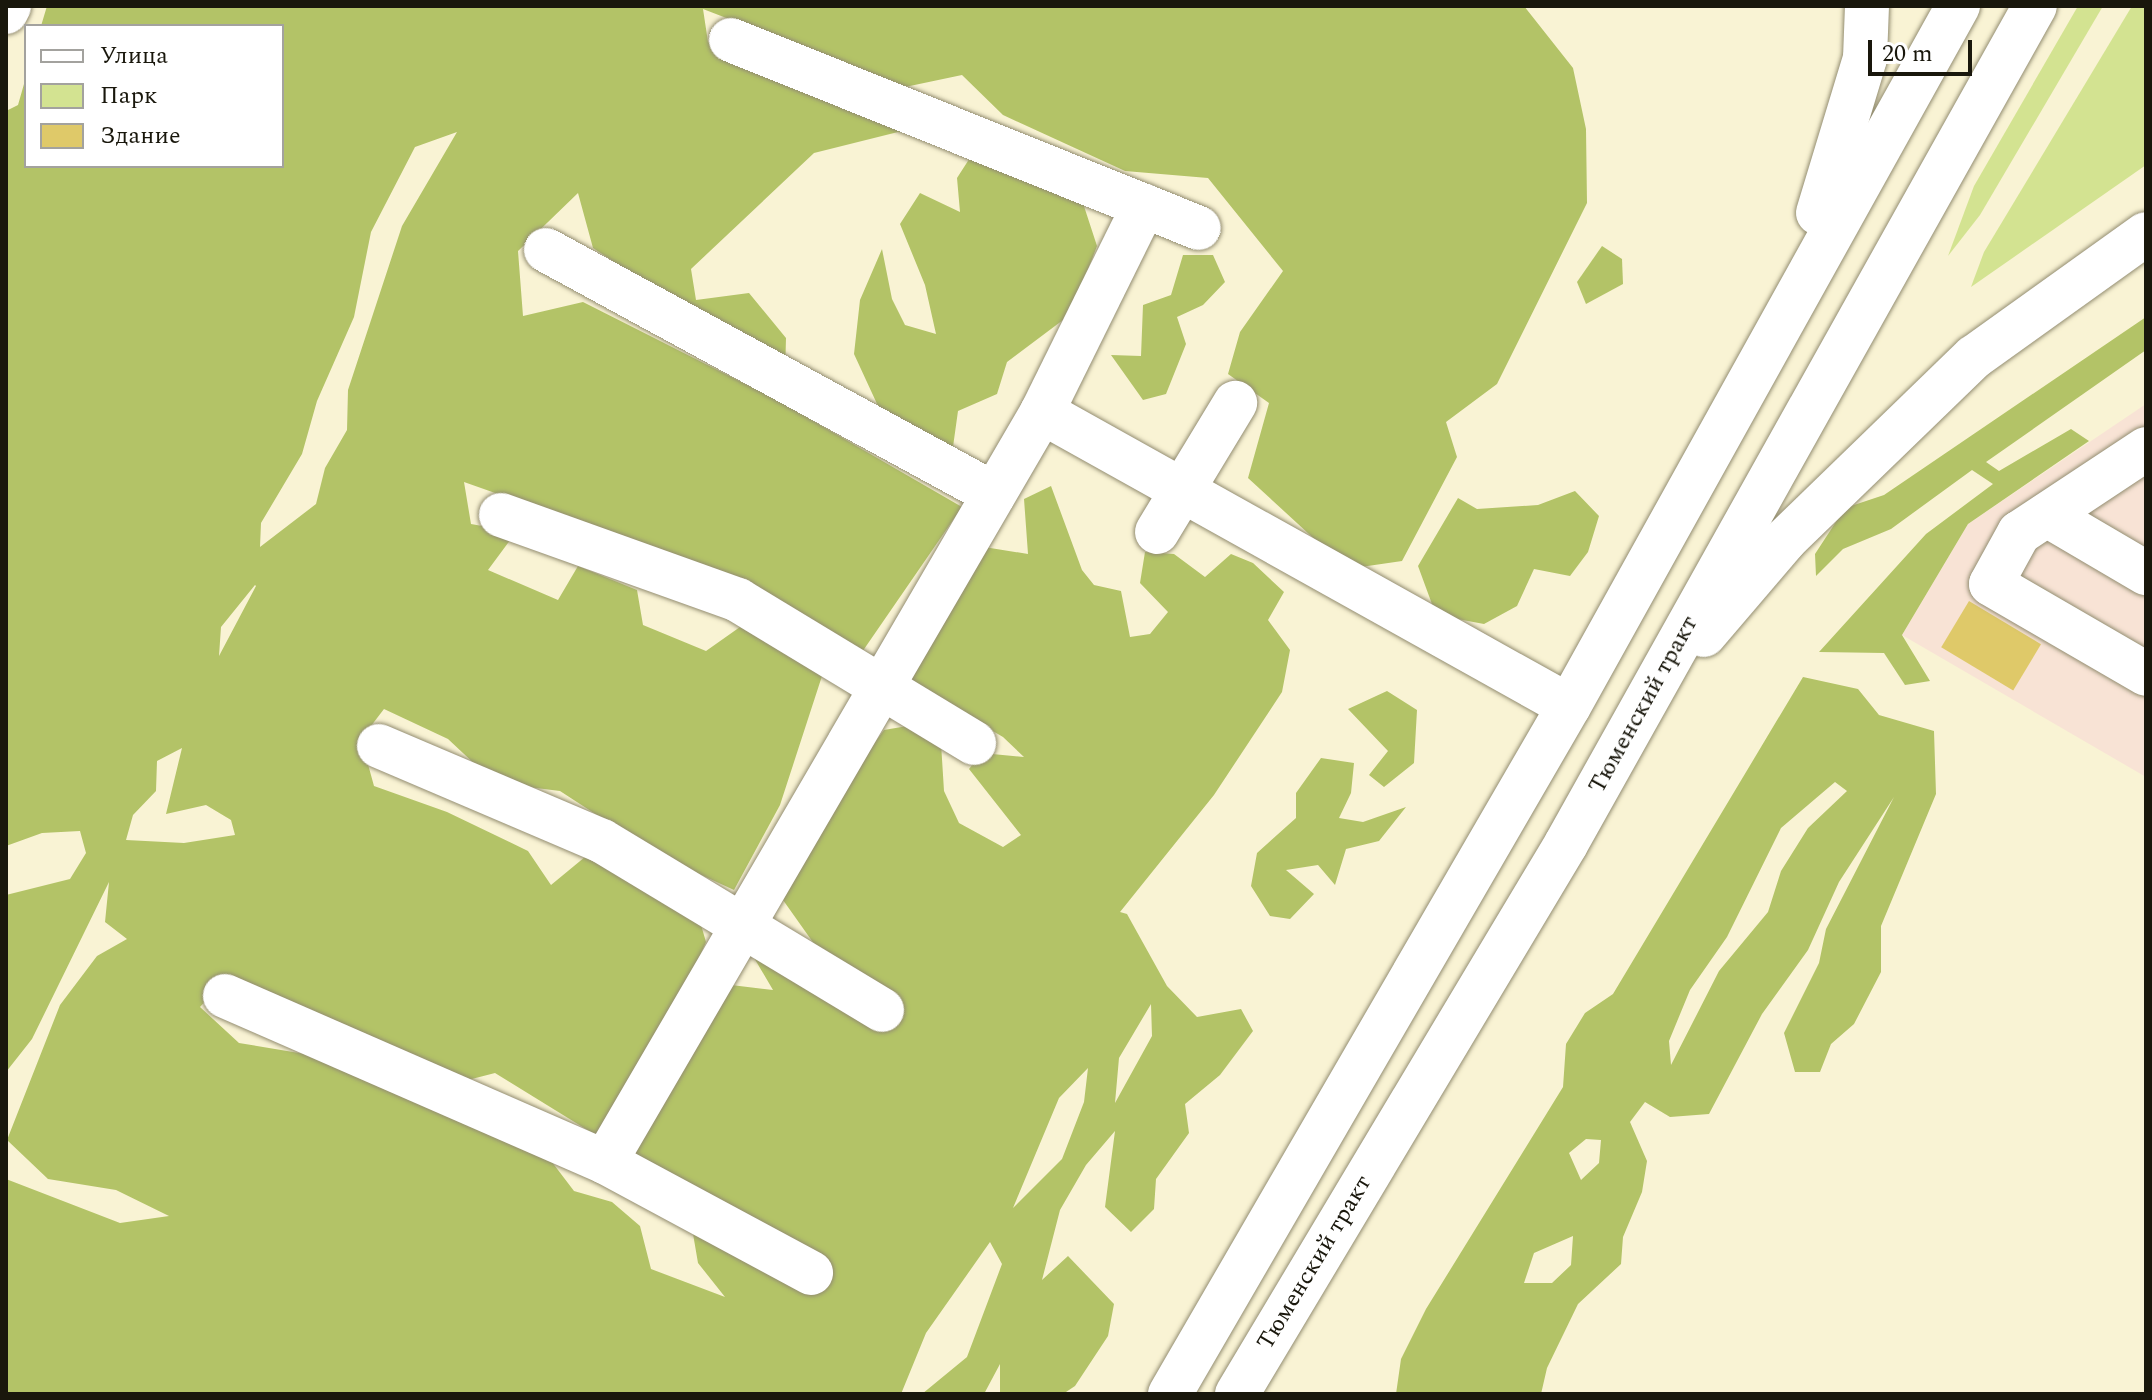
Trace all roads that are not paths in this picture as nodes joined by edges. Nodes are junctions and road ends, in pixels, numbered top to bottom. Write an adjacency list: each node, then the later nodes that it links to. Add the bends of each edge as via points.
1 (9, 6): 5 (main road)
2 (1867, 6): 11 (main road, via 1865,58 1843,139)
3 (1958, 6): 11 (main road)
4 (2035, 6): 26 (main road, Тюменский тракт)
5 (6, 12)
6 (731, 40): 7 (main road)
7 (1144, 206): 8 (main road); 13 (main road)
8 (1199, 228)
9 (2146, 234): 26 (main road, via 1974,357 1785,540 1696,646)
10 (546, 250): 16 (main road)
11 (1767, 343): 23 (main road)
12 (1235, 403): 15 (main road)
13 (1042, 412): 15 (main road); 16 (main road)
14 (2141, 459): 18 (main road)
15 (1184, 491): 19 (main road); 23 (main road)
16 (994, 494): 22 (main road)
17 (501, 515): 22 (main road, via 738,600)
18 (2047, 515): 20 (main road); 21 (main road, via 2019,533 1991,584)
19 (1157, 532)
20 (2146, 573)
21 (2146, 674)
22 (881, 688): 24 (main road); 27 (main road)
23 (1569, 706): 32 (main road)
24 (974, 743)
25 (379, 746): 27 (main road, via 602,841)
26 (1566, 844): 33 (main road, Тюменский тракт)
27 (743, 926): 29 (main road); 30 (main road)
28 (225, 996): 30 (main road)
29 (882, 1010)
30 (605, 1162): 31 (main road)
31 (811, 1273)
32 (1170, 1394)
33 (1237, 1394)

